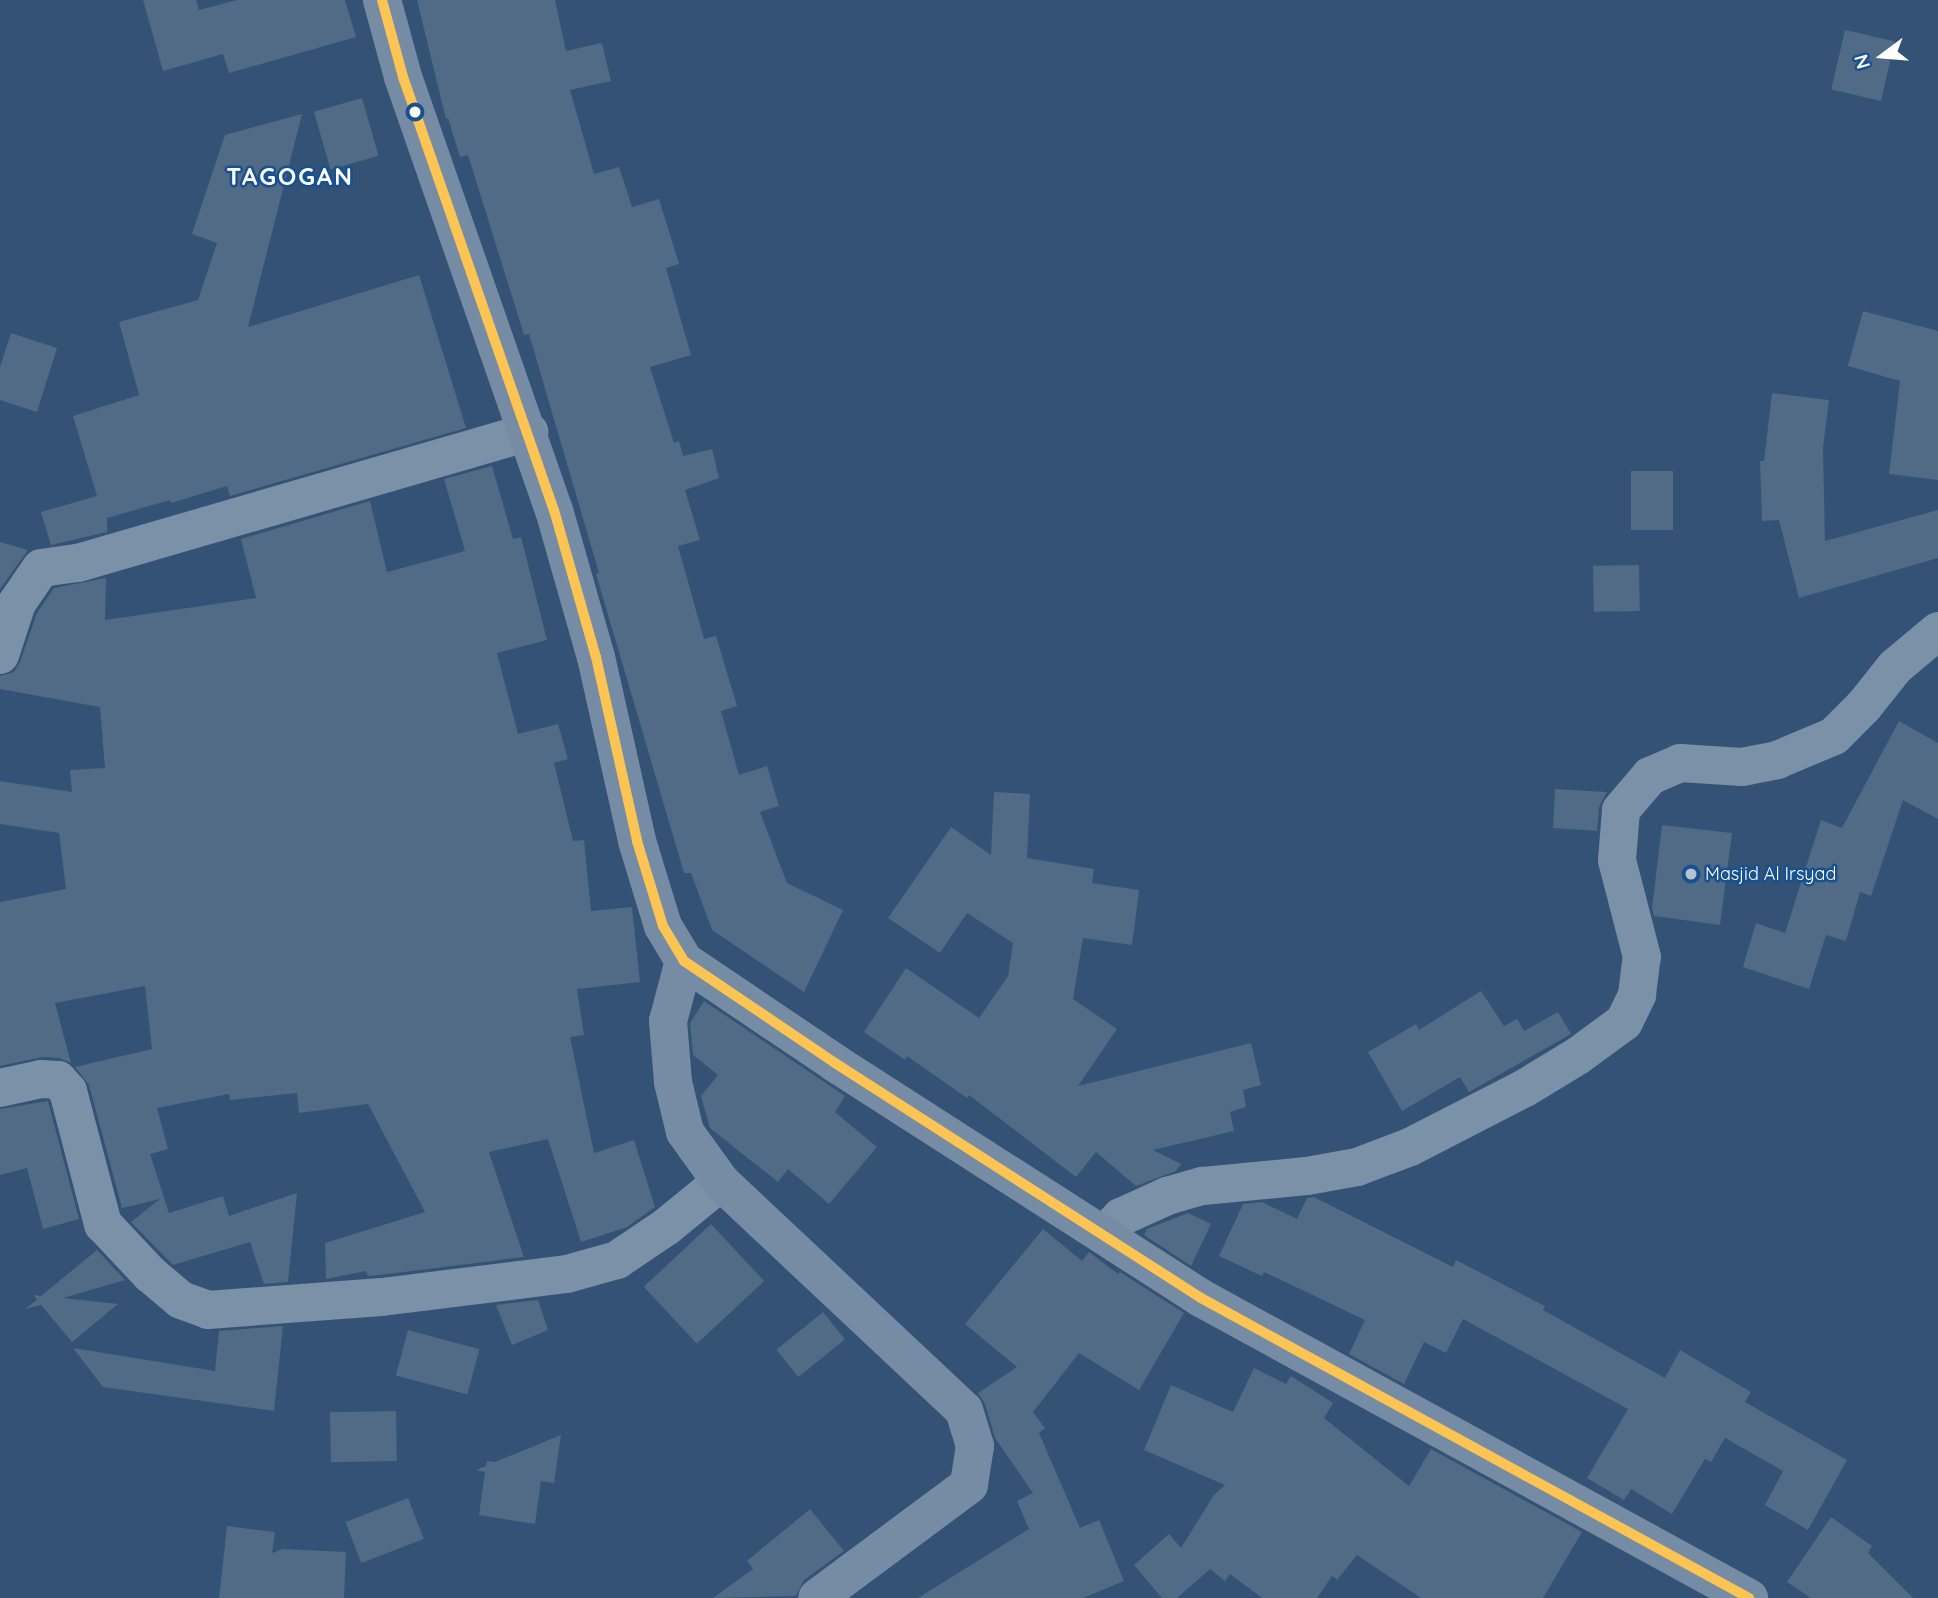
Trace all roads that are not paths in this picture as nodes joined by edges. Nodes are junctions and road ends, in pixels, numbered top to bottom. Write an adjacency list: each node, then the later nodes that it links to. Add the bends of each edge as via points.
1 (382, 0): 2 (main road, via 403,77)
2 (529, 432): 4 (street, via 78,562 41,568 17,603); 5 (main road, via 587,622 637,841 663,926)
3 (1938, 631): 8 (street, via 1895,667 1834,736 1742,767 1680,763 1650,776 1621,810 1617,860 1642,957 1637,995 1624,1022 1525,1088 1410,1147 1368,1163 1307,1176 1203,1186 1167,1196 1121,1217)
4 (0, 654)
5 (684, 961): 7 (main road, via 668,1021 673,1082 685,1132); 8 (main road)
6 (0, 1088): 7 (street, via 58,1080 68,1091 103,1224 181,1300 208,1310 382,1297 567,1274 635,1249)
7 (721, 1182): 9 (main road, via 964,1410 975,1446 970,1485)
8 (1104, 1235): 10 (main road, via 1201,1298)
9 (817, 1598)
10 (1749, 1598)

